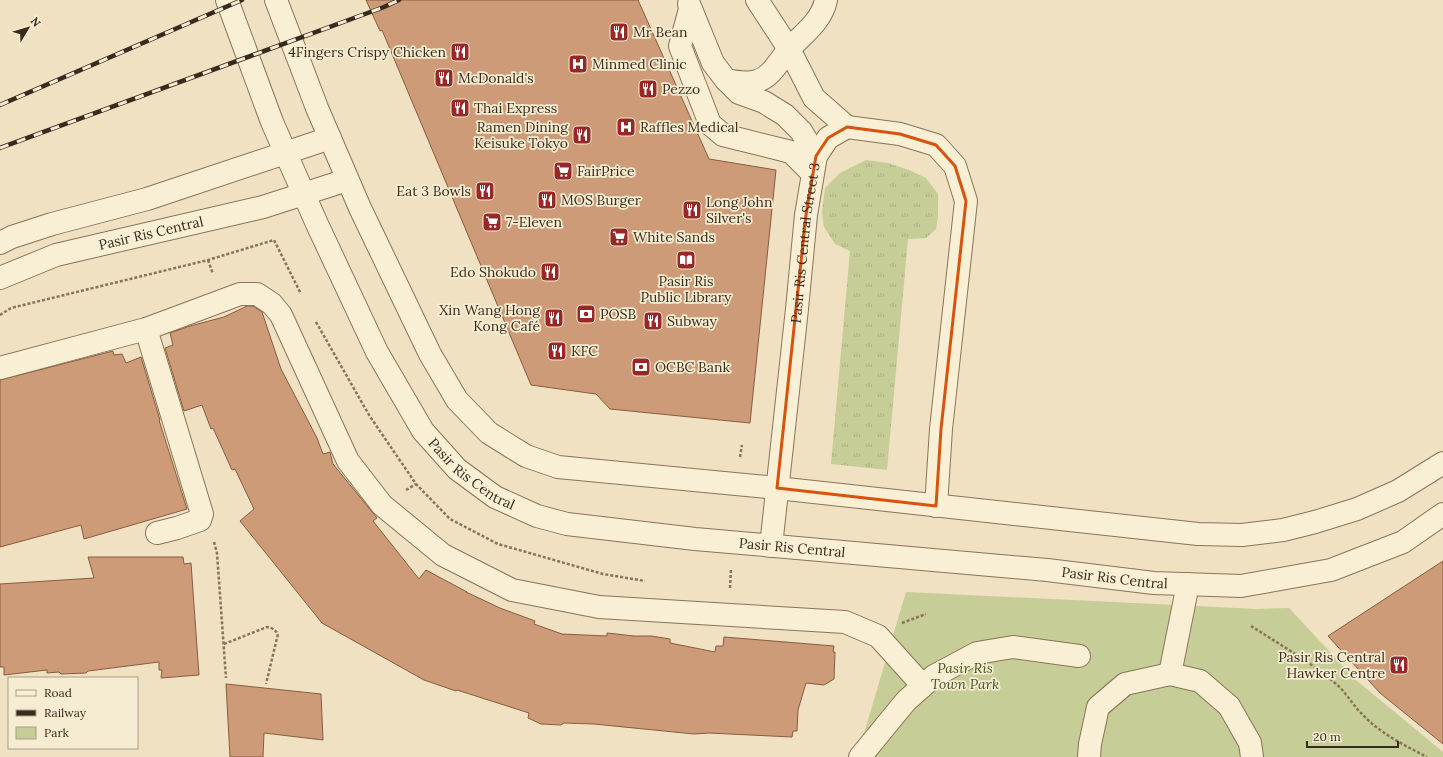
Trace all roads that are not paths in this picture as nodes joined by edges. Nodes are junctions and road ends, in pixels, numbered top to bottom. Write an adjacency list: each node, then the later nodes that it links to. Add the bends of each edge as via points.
1 (227, 0): 10 (street, Pasir Ris Central, via 272,122)
2 (276, 0): 9 (street, via 316,108)
3 (757, 0): 6 (street)
4 (826, 0): 6 (street, via 820,15 804,36)
5 (689, 5): 7 (street, via 712,63); 11 (street, via 680,46 710,124 724,135 790,152)
6 (789, 49): 7 (street, via 773,70 758,81 740,83); 8 (street, via 814,98)
7 (726, 80): 11 (street, via 739,93 764,102 785,115 800,132)
8 (847, 127): 11 (street, Pasir Ris Central Street 3, via 828,138); 20 (street, via 900,134 936,145 955,166 966,201 942,422)
9 (330, 138): 10 (street); 12 (street)
10 (286, 152): 13 (street, Pasir Ris Central); 14 (street, via 147,199 52,224)
11 (814, 164): 19 (street, Pasir Ris Central Street 3, via 806,215)
12 (347, 180): 13 (street, Pasir Ris Central); 19 (street, via 430,354 457,400 489,432 526,456 558,467)
13 (304, 193): 15 (street, Pasir Ris Central, via 263,207 56,255); 23 (street, Pasir Ris Central, via 377,352 423,431 457,469 495,497 537,516 567,524)
14 (0, 243)
15 (0, 278)
16 (146, 329): 17 (street); 22 (street, via 202,517 177,528); 27 (street, via 240,294 257,294 272,304 281,315 348,462 382,505 443,555 512,590 600,607 845,622 878,636)
17 (0, 368)
18 (1443, 463): 20 (street, via 1398,491 1357,509 1283,530 1242,535 1198,534)
19 (777, 488): 20 (street); 23 (street, Pasir Ris Central Street 3)
20 (936, 506)
21 (1443, 514): 24 (street, Pasir Ris Central, via 1403,542 1331,570 1241,586)
22 (157, 532)
23 (770, 546): 24 (street, Pasir Ris Central)
24 (1188, 584): 26 (street)
25 (1079, 656): 27 (street, via 1013,647 977,653 934,676)
26 (1170, 674): 29 (street, via 1125,684 1098,707); 30 (street, via 1200,681 1230,706 1250,743)
27 (923, 686): 28 (street, via 906,701)
28 (860, 757)
29 (1089, 757)
30 (1252, 757)

